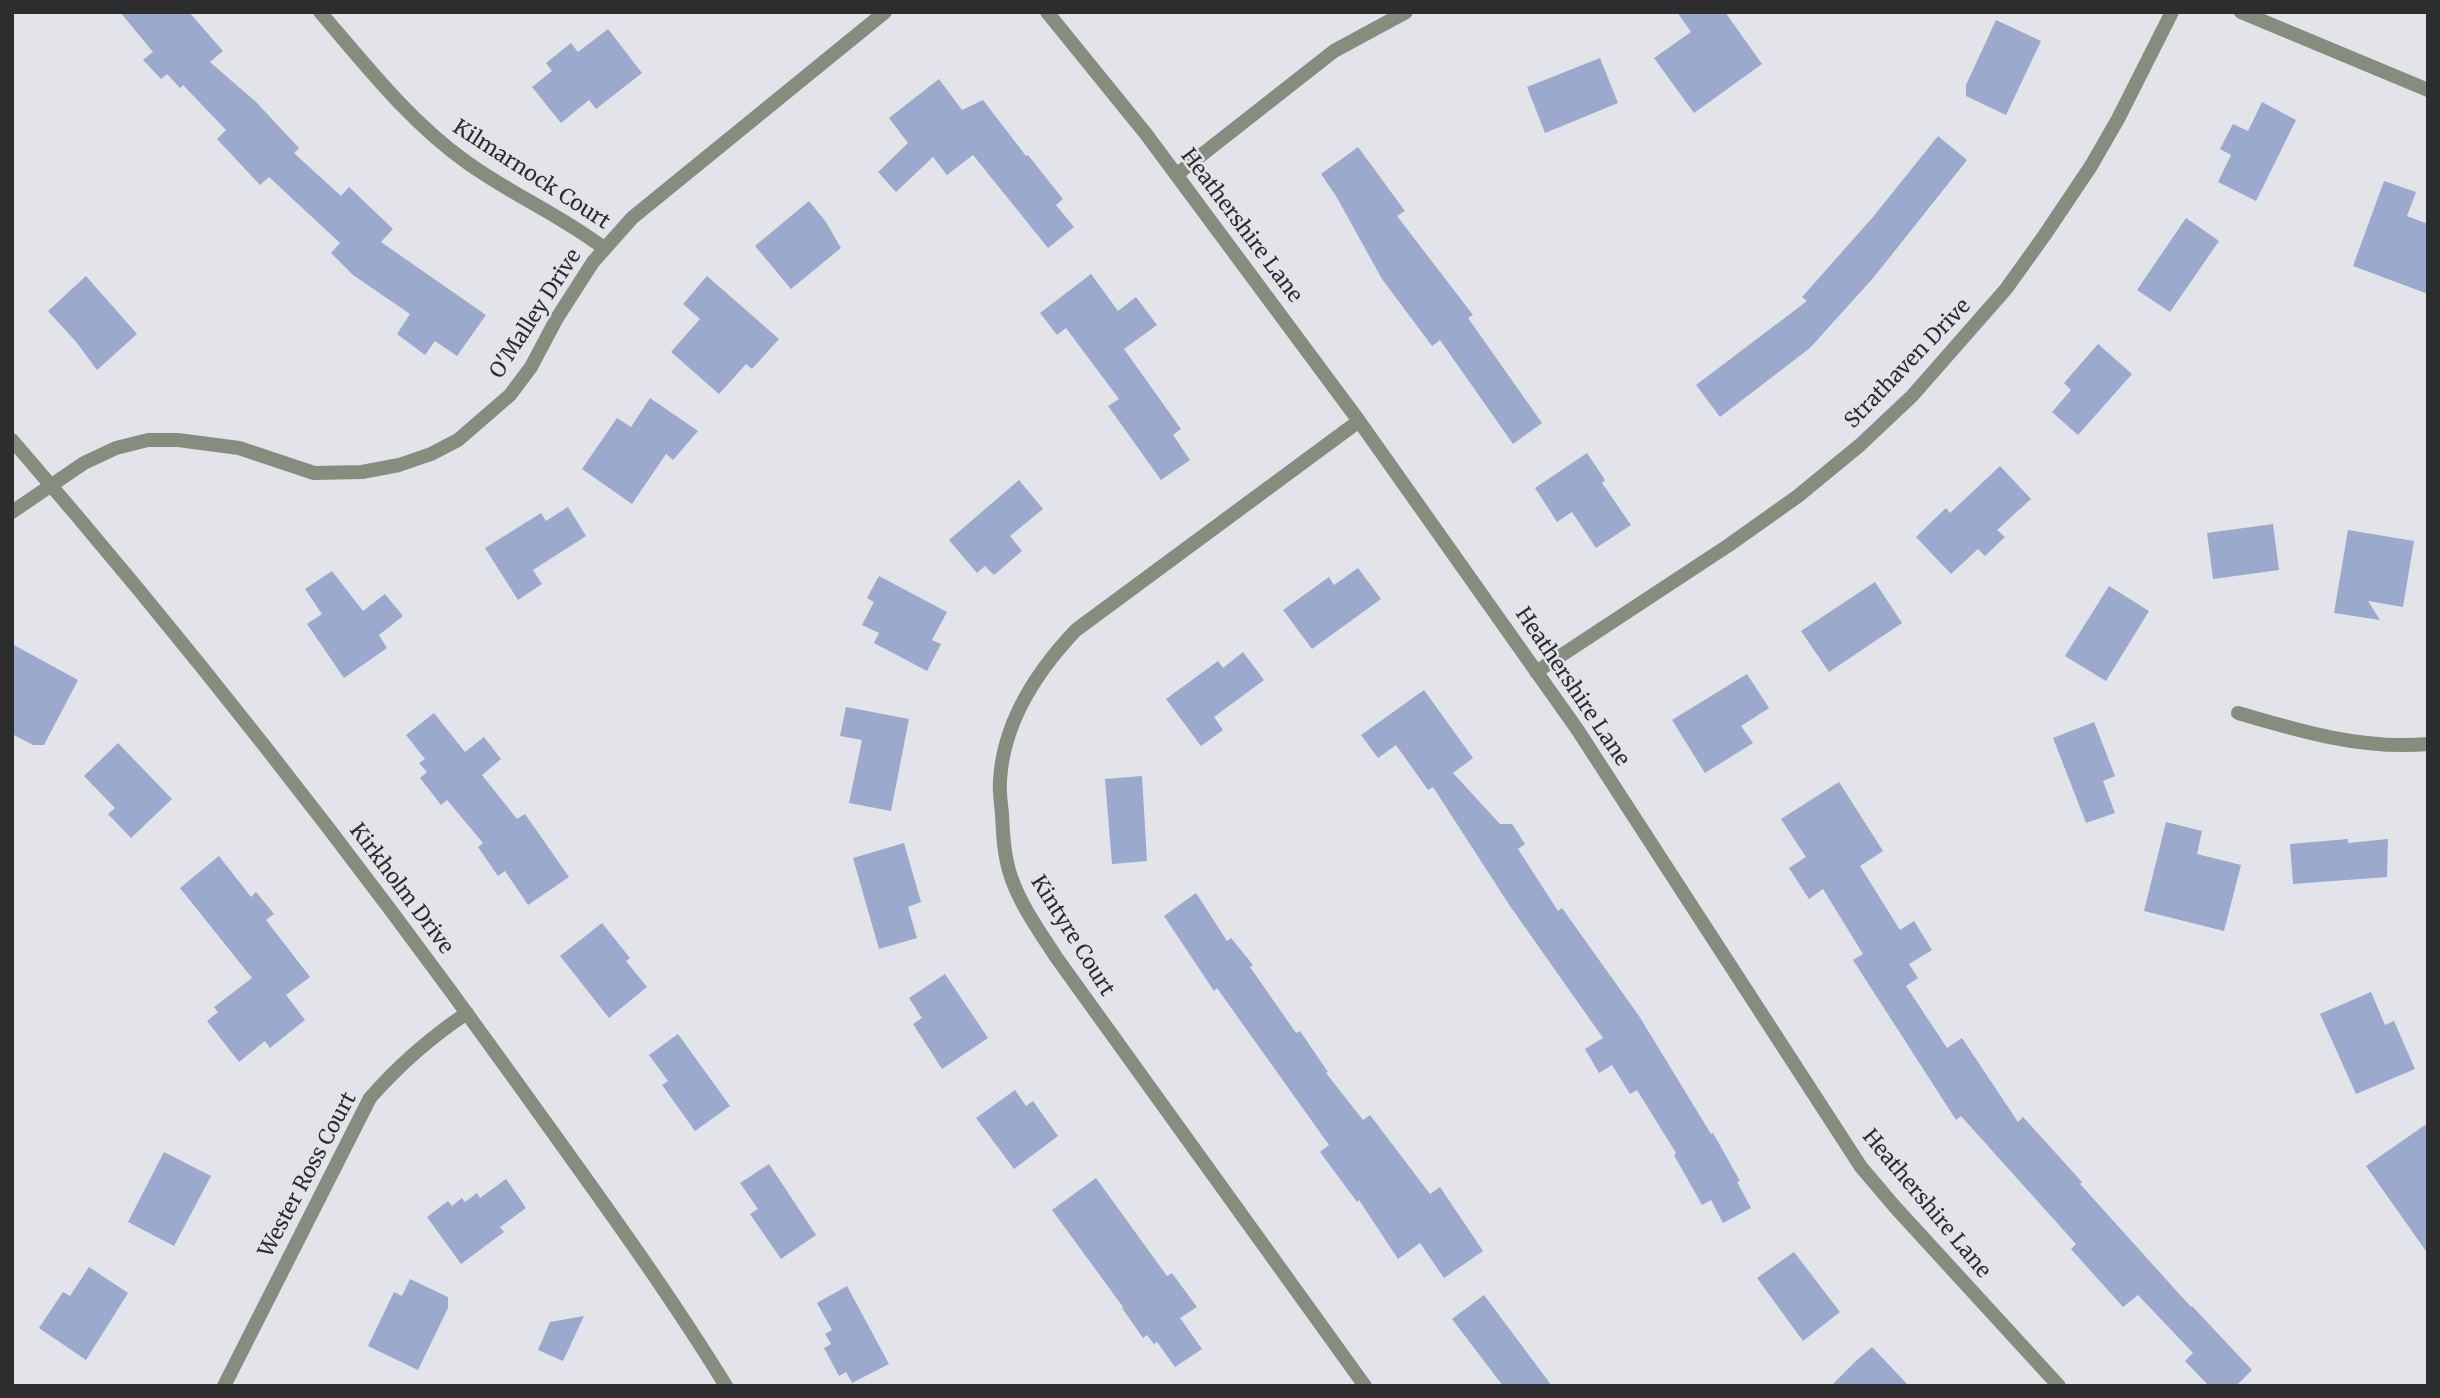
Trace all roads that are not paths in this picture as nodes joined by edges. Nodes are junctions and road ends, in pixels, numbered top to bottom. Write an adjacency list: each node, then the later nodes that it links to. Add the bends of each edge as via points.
1 (320, 12): 9 (street, Kilmarnock Court, via 418,120 464,161)
2 (885, 12): 9 (street, O'Malley Drive, via 632,218)
3 (1047, 12): 8 (street, Heathershire Lane)
4 (1406, 12): 8 (street, via 1334,51)
5 (2172, 12): 14 (street, Strathaven Drive, via 2112,131 2045,236 2006,289 1912,396 1798,496)
6 (2241, 12): 7 (street)
7 (2428, 90)
8 (1176, 175): 10 (street, Heathershire Lane)
9 (606, 249): 12 (street, O'Malley Drive, via 593,262 510,395 458,440 431,454 362,472 314,472 239,448 178,439 148,440 84,463)
10 (1359, 421): 14 (street, Heathershire Lane); 20 (street, Kintyre Court, via 1076,630 1033,683 1005,749 1000,781 1003,848 1029,914)
11 (12, 440): 12 (street, Kirkholm Drive)
12 (52, 486): 13 (street, O'Malley Drive); 17 (street, Kirkholm Drive, via 375,887)
13 (12, 512)
14 (1536, 672): 21 (street, Heathershire Lane, via 1861,1167)
15 (2238, 713): 16 (street, via 2312,734)
16 (2428, 744)
17 (467, 1013): 18 (street, Wester Ross Court, via 413,1054 370,1098); 19 (street, Kirkholm Drive, via 684,1318)
18 (224, 1386)
19 (726, 1386)
20 (1366, 1386)
21 (2059, 1386)

